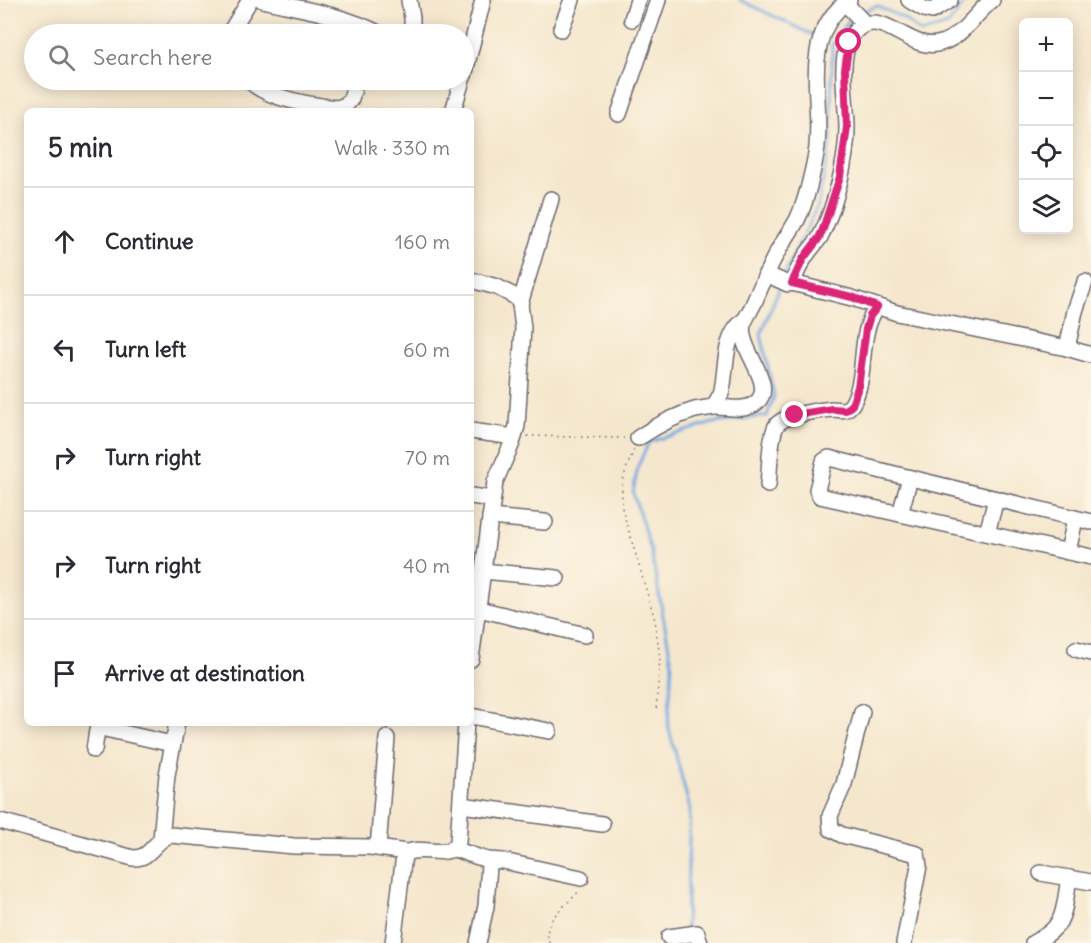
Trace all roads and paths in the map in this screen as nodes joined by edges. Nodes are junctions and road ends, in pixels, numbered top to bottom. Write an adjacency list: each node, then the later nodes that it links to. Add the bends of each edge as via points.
1 (250, 0): 14 (street)
2 (262, 0): 15 (street)
3 (409, 0): 16 (street)
4 (483, 0): 18 (street)
5 (572, 0): 17 (street)
6 (638, 0): 12 (street)
7 (658, 0): 25 (street)
8 (950, 0): 10 (street, via 932,11)
9 (992, 0): 13 (street, via 961,32 941,43 920,44 882,24)
10 (913, 1)
11 (847, 3): 13 (street); 27 (street, via 833,16 821,38 816,66 818,139 813,169 801,211)
12 (632, 20)
13 (863, 22): 30 (street, via 847,49 847,138 834,198 819,238)
14 (235, 24)
15 (357, 24)
16 (412, 24)
17 (561, 29)
18 (474, 33)
19 (262, 90): 22 (street)
20 (353, 90): 23 (street, via 345,107)
21 (459, 90): 24 (street)
22 (336, 108)
23 (336, 108)
24 (454, 108)
25 (619, 114)
26 (551, 199): 31 (street)
27 (768, 275): 30 (street); 33 (street)
28 (474, 281): 31 (street, via 509,292)
29 (1085, 282): 34 (street)
30 (790, 284): 32 (street, via 852,297)
31 (520, 304): 38 (street, via 523,328)
32 (877, 307): 34 (street); 41 (street, via 866,329 852,405 846,410 795,415 779,422)
33 (747, 317): 36 (street, via 734,332 722,392); 36 (street, via 742,338 760,375 762,393 752,405)
34 (1067, 348): 35 (street)
35 (1091, 355)
36 (713, 407): 39 (street, via 670,419)
37 (474, 431): 38 (street)
38 (514, 436): 39 (path); 43 (street)
39 (638, 438): 60 (path, via 622,484 622,508 655,620 660,659)
40 (910, 478): 44 (street); 45 (street); 45 (street, via 829,458 824,461 817,490 820,496)
41 (768, 485)
42 (474, 496): 43 (street)
43 (492, 499): 46 (street)
44 (996, 499): 47 (street); 50 (street)
45 (900, 514): 50 (street)
46 (490, 517): 48 (street); 53 (street)
47 (1075, 519): 49 (street); 51 (street)
48 (546, 522)
49 (1091, 522)
50 (987, 533): 51 (street)
51 (1068, 552): 52 (street)
52 (1091, 558)
53 (483, 571): 54 (street); 55 (street)
54 (557, 578)
55 (479, 609): 56 (street); 57 (street)
56 (585, 635)
57 (474, 640)
58 (1076, 649): 59 (street)
59 (1091, 653)
60 (656, 710)
61 (862, 712): 86 (street, via 844,784 831,811 830,826 842,835 913,852 919,857)
62 (474, 717): 65 (street)
63 (176, 726): 67 (street)
64 (466, 726): 69 (street)
65 (549, 731)
66 (387, 738): 73 (street)
67 (172, 744): 68 (street, via 101,728 97,730); 72 (street)
68 (94, 750)
69 (460, 805): 71 (street); 74 (street, via 458,842)
70 (0, 821): 72 (street, via 133,858 143,857)
71 (602, 824)
72 (161, 839): 73 (street, via 174,835 294,846)
73 (378, 848): 75 (street)
74 (454, 849): 75 (street); 76 (street)
75 (406, 852): 83 (street, via 401,865)
76 (488, 860): 78 (street); 84 (street, via 490,872)
77 (1041, 873): 79 (street)
78 (581, 878): 85 (path, via 578,892 551,918)
79 (1070, 878): 80 (street); 87 (street, via 1058,926)
80 (1091, 882)
81 (673, 937): 82 (street)
82 (697, 939)
83 (393, 943)
84 (478, 943)
85 (549, 943)
86 (904, 943)
87 (1033, 943)

